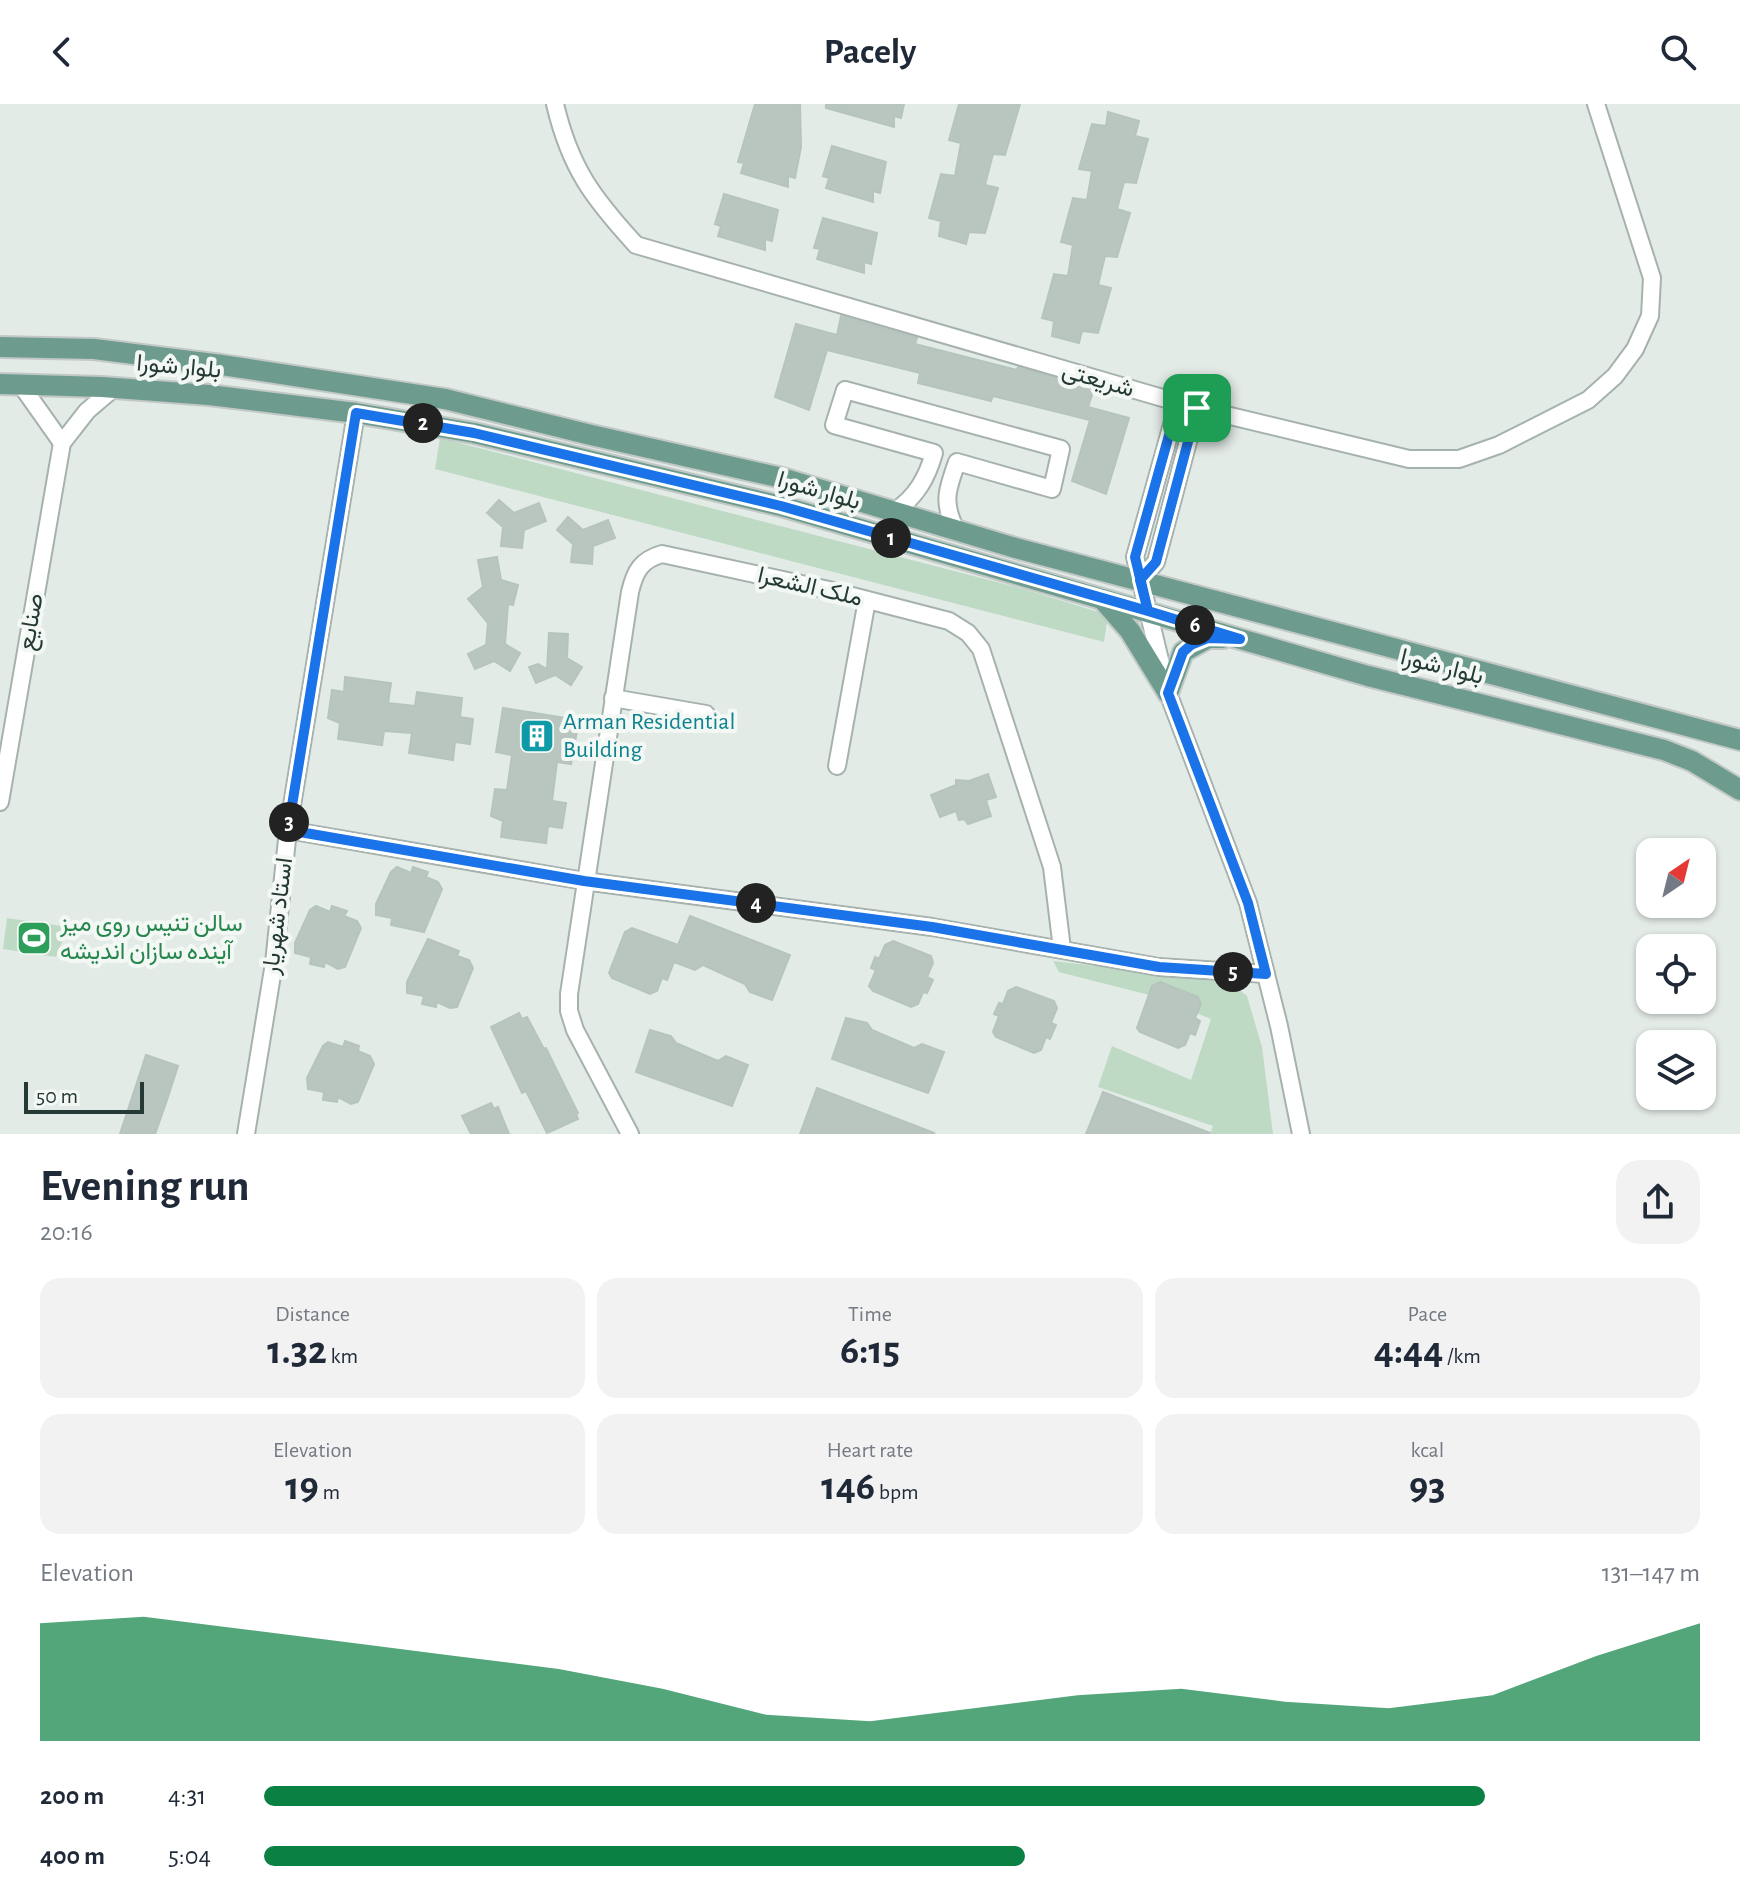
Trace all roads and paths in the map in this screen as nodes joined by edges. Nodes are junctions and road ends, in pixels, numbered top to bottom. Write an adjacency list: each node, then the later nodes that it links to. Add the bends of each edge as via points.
1 (555, 104): 7 (street, شریعتی, via 577,171 636,245)
2 (1596, 104): 8 (street, شریعتی, via 1652,278 1650,316 1635,349 1588,400 1459,459 1409,459)
3 (0, 347): 13 (main road, بلوار شورا, via 94,349 445,399 782,478)
4 (0, 384): 5 (main road, بلوار شورا)
5 (21, 385): 6 (main road, بلوار شورا); 10 (street)
6 (114, 388): 9 (main road, بلوار شورا); 10 (street)
7 (1178, 403): 8 (street, شریعتی); 15 (street, via 1135,557)
8 (1197, 408): 15 (street, via 1156,562)
9 (356, 413): 17 (main road, بلوار شورا, via 474,433 781,506); 27 (street, استاد شهریار)
10 (62, 443): 26 (street, صنایع)
11 (934, 453): 12 (street); 12 (street, via 834,425 845,390 1061,449 1052,489); 13 (street, via 927,477)
12 (957, 462): 14 (street, via 946,493 947,513)
13 (895, 511): 14 (main road, بلوار شورا)
14 (956, 530): 15 (main road, بلوار شورا)
15 (1140, 580): 18 (street); 23 (main road, بلوار شورا)
16 (867, 600): 21 (street, ملک الشعرا, via 662,554 646,558 634,574); 24 (street); 29 (street, ملک الشعرا, via 949,621 981,649 1052,867)
17 (1103, 600): 18 (main road, بلوار شورا); 20 (main road, via 1130,631)
18 (1148, 611): 19 (main road, بلوار شورا); 20 (street)
19 (1240, 639): 20 (main road, via 1208,638 1191,645 1183,652); 25 (main road, بلوار شورا, via 1664,750)
20 (1168, 693): 30 (street, via 1248,903)
21 (613, 698): 22 (street); 28 (street, ملک الشعرا)
22 (706, 714)
23 (1740, 740)
24 (837, 766)
25 (1740, 790)
26 (0, 802)
27 (288, 830): 28 (street); 31 (street, استاد شهریار, via 274,963)
28 (584, 881): 29 (street); 32 (street, ملک الشعرا, via 569,1011)
29 (1062, 949): 30 (street, via 1159,967)
30 (1266, 974): 33 (street)
31 (246, 1134)
32 (630, 1134)
33 (1301, 1134)

